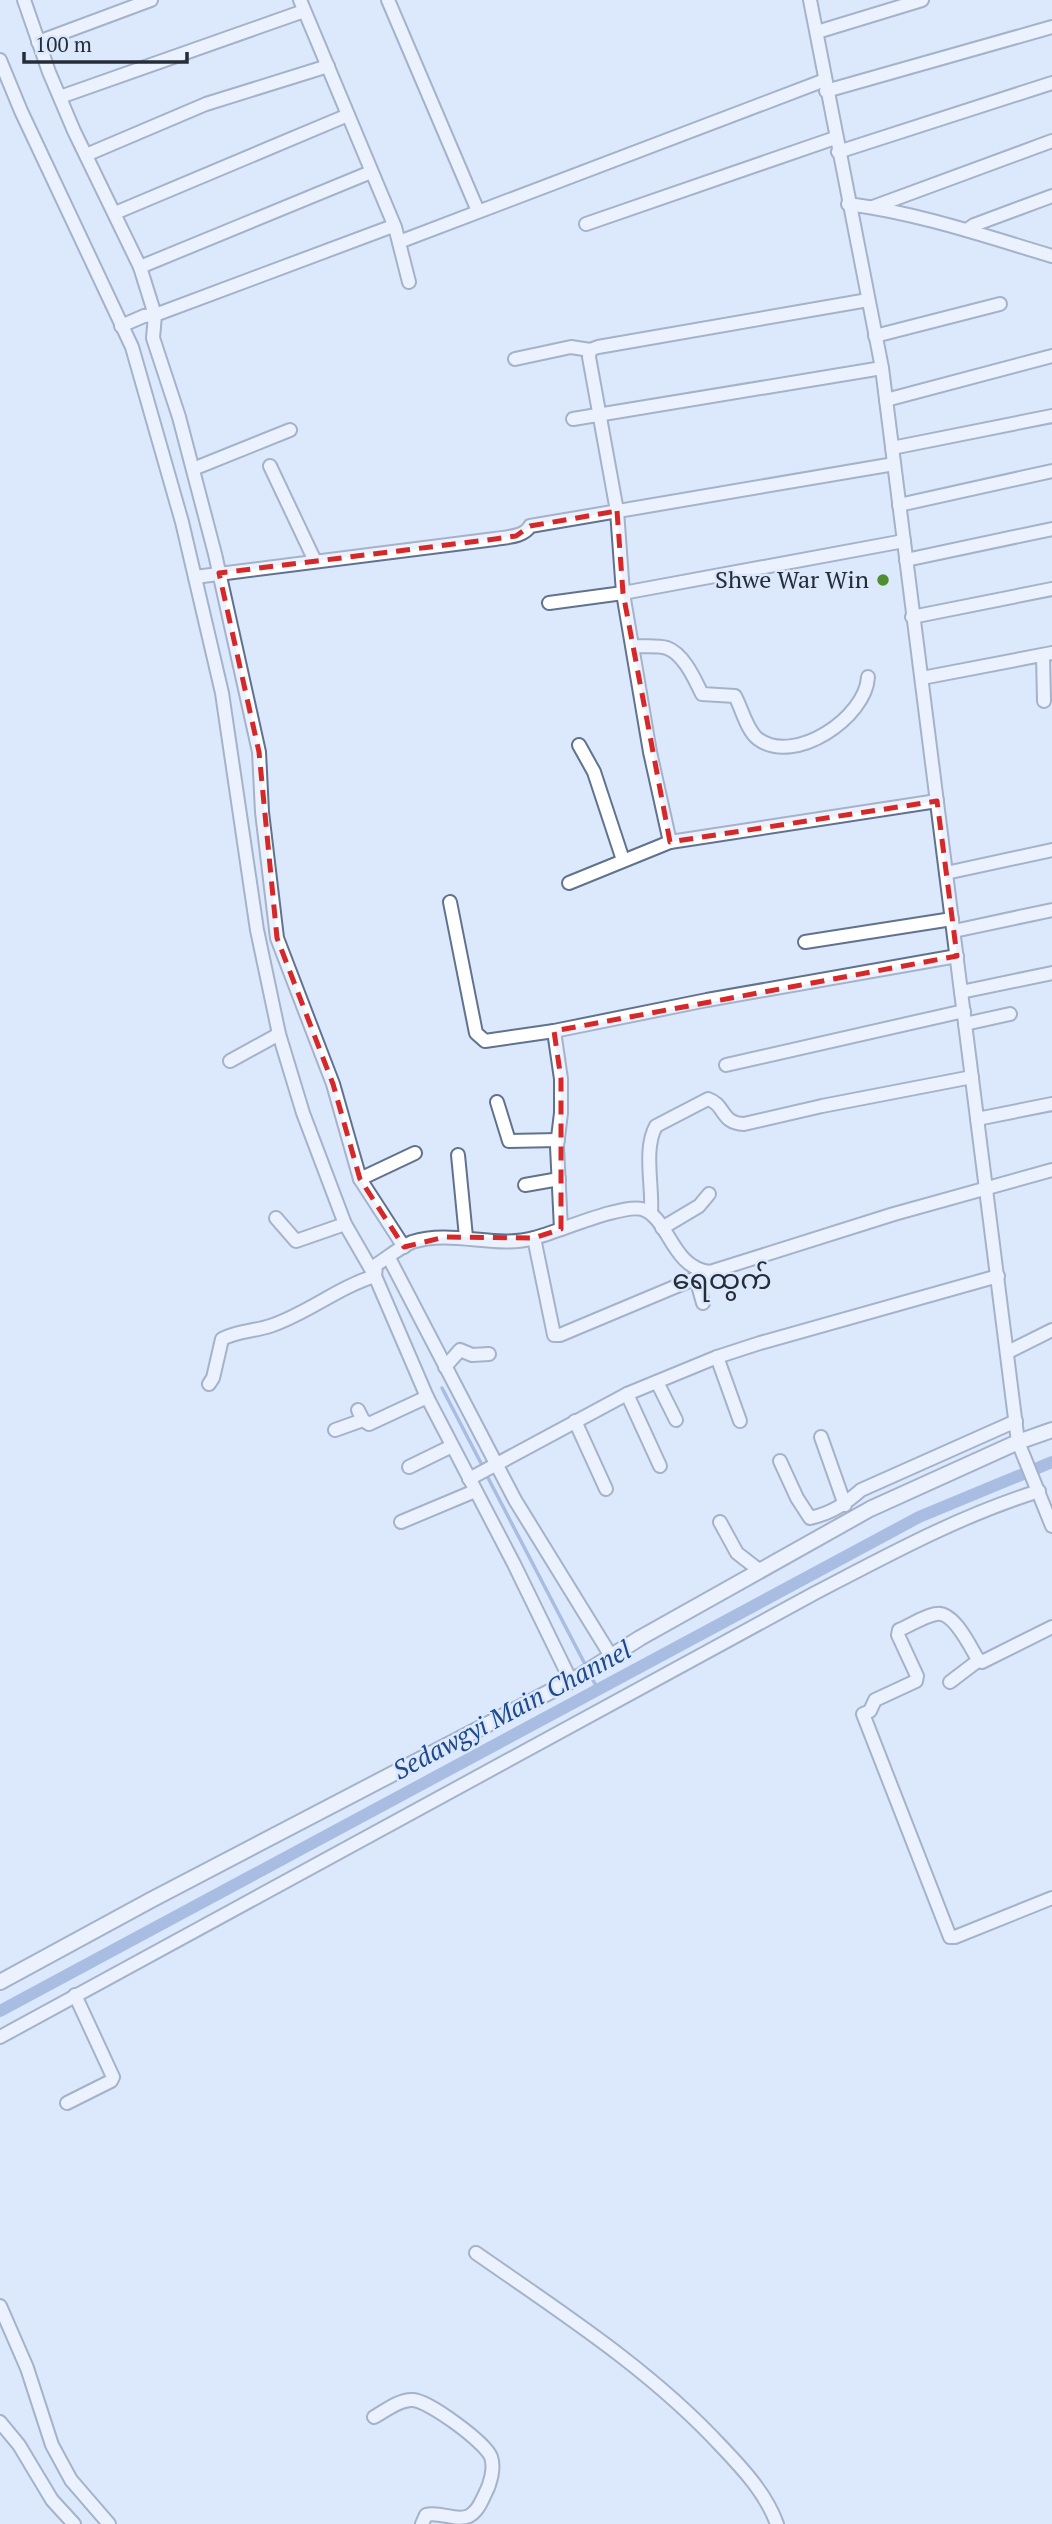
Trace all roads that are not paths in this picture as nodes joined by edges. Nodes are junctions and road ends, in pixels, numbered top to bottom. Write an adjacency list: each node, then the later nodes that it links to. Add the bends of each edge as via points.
1 (23, 0): 9 (street)
2 (151, 0): 9 (street)
3 (388, 0): 24 (street)
4 (810, 0): 8 (street)
5 (922, 0): 8 (street)
6 (302, 6): 11 (street); 14 (street)
7 (1052, 27): 13 (street)
8 (817, 32): 13 (street)
9 (38, 42): 14 (street)
10 (0, 60): 36 (street)
11 (328, 66): 15 (street); 19 (street, via 205,104)
12 (1052, 83): 18 (street)
13 (825, 86): 16 (street); 24 (street)
14 (60, 97): 19 (street)
15 (348, 115): 20 (street); 25 (street)
16 (835, 138): 18 (street); 26 (street)
17 (1052, 141): 23 (street)
18 (838, 152): 22 (street)
19 (86, 155): 25 (street)
20 (372, 172): 27 (street); 31 (street)
21 (1052, 196): 28 (street)
22 (848, 204): 23 (street); 33 (street)
23 (873, 207): 28 (street)
24 (478, 212): 29 (street)
25 (114, 213): 31 (street)
26 (586, 224)
27 (393, 226): 29 (street); 35 (street)
28 (967, 230): 30 (street)
29 (399, 242): 32 (street)
30 (1052, 256)
31 (140, 267): 35 (street)
32 (410, 282)
33 (868, 300): 37 (street); 38 (street)
34 (1000, 304): 37 (street)
35 (150, 316): 36 (street); 50 (street)
36 (125, 325): 59 (street)
37 (875, 336): 41 (street)
38 (590, 350): 40 (street, via 571,347); 43 (street)
39 (1052, 356): 42 (street)
40 (515, 359)
41 (882, 368): 42 (street); 43 (street)
42 (886, 400): 47 (street)
43 (601, 415): 45 (street); 53 (street)
44 (1052, 416): 47 (street)
45 (573, 419)
46 (290, 430): 50 (street)
47 (892, 447): 48 (street)
48 (894, 464): 52 (street); 53 (street)
49 (270, 466): 57 (street)
50 (193, 468): 58 (street)
51 (1052, 471): 52 (street)
52 (899, 505): 55 (street)
53 (617, 511): 57 (street, via 530,526 505,537); 61 (street)
54 (1052, 529): 56 (street)
55 (904, 541): 56 (street); 61 (street)
56 (906, 560): 63 (street)
57 (315, 561): 58 (street)
58 (219, 573): 59 (street); 71 (street, via 258,752)
59 (195, 577): 70 (street, via 222,693)
60 (1052, 589): 63 (street)
61 (623, 593): 62 (street); 64 (street)
62 (549, 603)
63 (912, 617): 67 (street)
64 (633, 646): 66 (street, via 666,648 695,678 702,694 735,696 755,737 772,747 808,743 829,732 862,700); 73 (street)
65 (1047, 654): 67 (street); 68 (street)
66 (868, 677)
67 (922, 678): 72 (street)
68 (1044, 701)
69 (579, 745): 75 (street, via 594,772)
70 (238, 798): 71 (street); 88 (street, via 257,930)
71 (262, 799): 99 (street, via 276,938 333,1084)
72 (937, 801): 73 (street); 76 (street)
73 (670, 842): 75 (street)
74 (1052, 850): 76 (street)
75 (623, 860): 77 (street)
76 (946, 873): 80 (street)
77 (569, 883)
78 (450, 902): 87 (street, via 479,1038 485,1041)
79 (1052, 910): 80 (street)
80 (953, 925): 81 (street); 82 (street)
81 (805, 942)
82 (957, 956): 84 (street); 87 (street)
83 (1052, 973): 84 (street)
84 (961, 992): 86 (street)
85 (1010, 1014): 86 (street)
86 (965, 1018): 90 (street); 91 (street)
87 (554, 1031): 95 (street, via 561,1079)
88 (279, 1034): 89 (street); 107 (street)
89 (230, 1061)
90 (726, 1065)
91 (972, 1077): 94 (street); 105 (street, via 744,1124 727,1120 708,1100 656,1126 652,1133 648,1153)
92 (497, 1102): 95 (street, via 509,1141)
93 (1052, 1104): 94 (street)
94 (977, 1119): 102 (street)
95 (558, 1140): 100 (street)
96 (415, 1153): 99 (street)
97 (458, 1155): 110 (street)
98 (1052, 1170): 102 (street)
99 (360, 1179): 112 (street)
100 (559, 1180): 101 (street); 109 (street)
101 (525, 1185)
102 (986, 1186): 114 (street); 115 (street)
103 (662, 1188): 105 (street)
104 (709, 1194): 108 (street, via 699,1206)
105 (651, 1209): 108 (street); 109 (street, via 630,1209)
106 (276, 1218): 107 (street, via 296,1241)
107 (345, 1224): 113 (street)
108 (662, 1228): 114 (street)
109 (561, 1229): 111 (street)
110 (466, 1237): 111 (street); 112 (street, via 423,1240)
111 (534, 1238): 114 (street, via 554,1335)
112 (404, 1247): 113 (street)
113 (381, 1265): 121 (street); 123 (street, via 313,1306 271,1325 226,1337 220,1343); 125 (street)
114 (698, 1274): 116 (street)
115 (998, 1276): 118 (street); 120 (street)
116 (703, 1303)
117 (1052, 1330): 118 (street)
118 (1008, 1352): 129 (street)
119 (489, 1353): 121 (street, via 472,1355 460,1350)
120 (718, 1357): 122 (street); 128 (street)
121 (445, 1367): 136 (street)
122 (657, 1382): 124 (street); 126 (street)
123 (209, 1384)
124 (627, 1394): 127 (street); 137 (street)
125 (427, 1397): 130 (street, via 369,1423 360,1415); 133 (street)
126 (676, 1420)
127 (575, 1421): 136 (street); 141 (street)
128 (740, 1421)
129 (1016, 1421): 134 (street); 142 (street)
130 (335, 1430)
131 (1052, 1430): 134 (street)
132 (821, 1437): 143 (street)
133 (452, 1446): 138 (street); 139 (street)
134 (1021, 1447): 140 (street); 144 (street)
135 (780, 1461): 143 (street, via 810,1518)
136 (493, 1466): 139 (street); 150 (street)
137 (660, 1466)
138 (409, 1467)
139 (472, 1482): 145 (street); 152 (street)
140 (1037, 1488): 147 (street); 156 (street, via 944,1527 860,1570)
141 (606, 1489)
142 (861, 1490): 143 (street); 144 (street)
143 (845, 1505)
144 (870, 1509): 148 (street)
145 (401, 1522)
146 (720, 1522): 148 (street, via 737,1553)
147 (1052, 1526)
148 (759, 1570): 150 (street)
149 (1052, 1627): 151 (street)
150 (611, 1656): 152 (street)
151 (979, 1660): 153 (street); 154 (street, via 946,1615 936,1614 899,1630 916,1681 875,1700 863,1714 866,1725 950,1937)
152 (575, 1679): 155 (street)
153 (950, 1682)
154 (1052, 1898)
155 (0, 1982)
156 (75, 1995): 157 (street); 158 (street, via 113,2077)
157 (0, 2036)
158 (66, 2103)
159 (477, 2253): 166 (street, via 648,2375 750,2477)
160 (0, 2306): 164 (street, via 27,2368 52,2445 71,2480)
161 (374, 2417): 165 (street, via 415,2399 455,2421 491,2458 489,2488 478,2508 460,2518 426,2515)
162 (0, 2422): 163 (street, via 52,2500)
163 (74, 2524)
164 (109, 2524)
165 (422, 2524)
166 (778, 2524)

